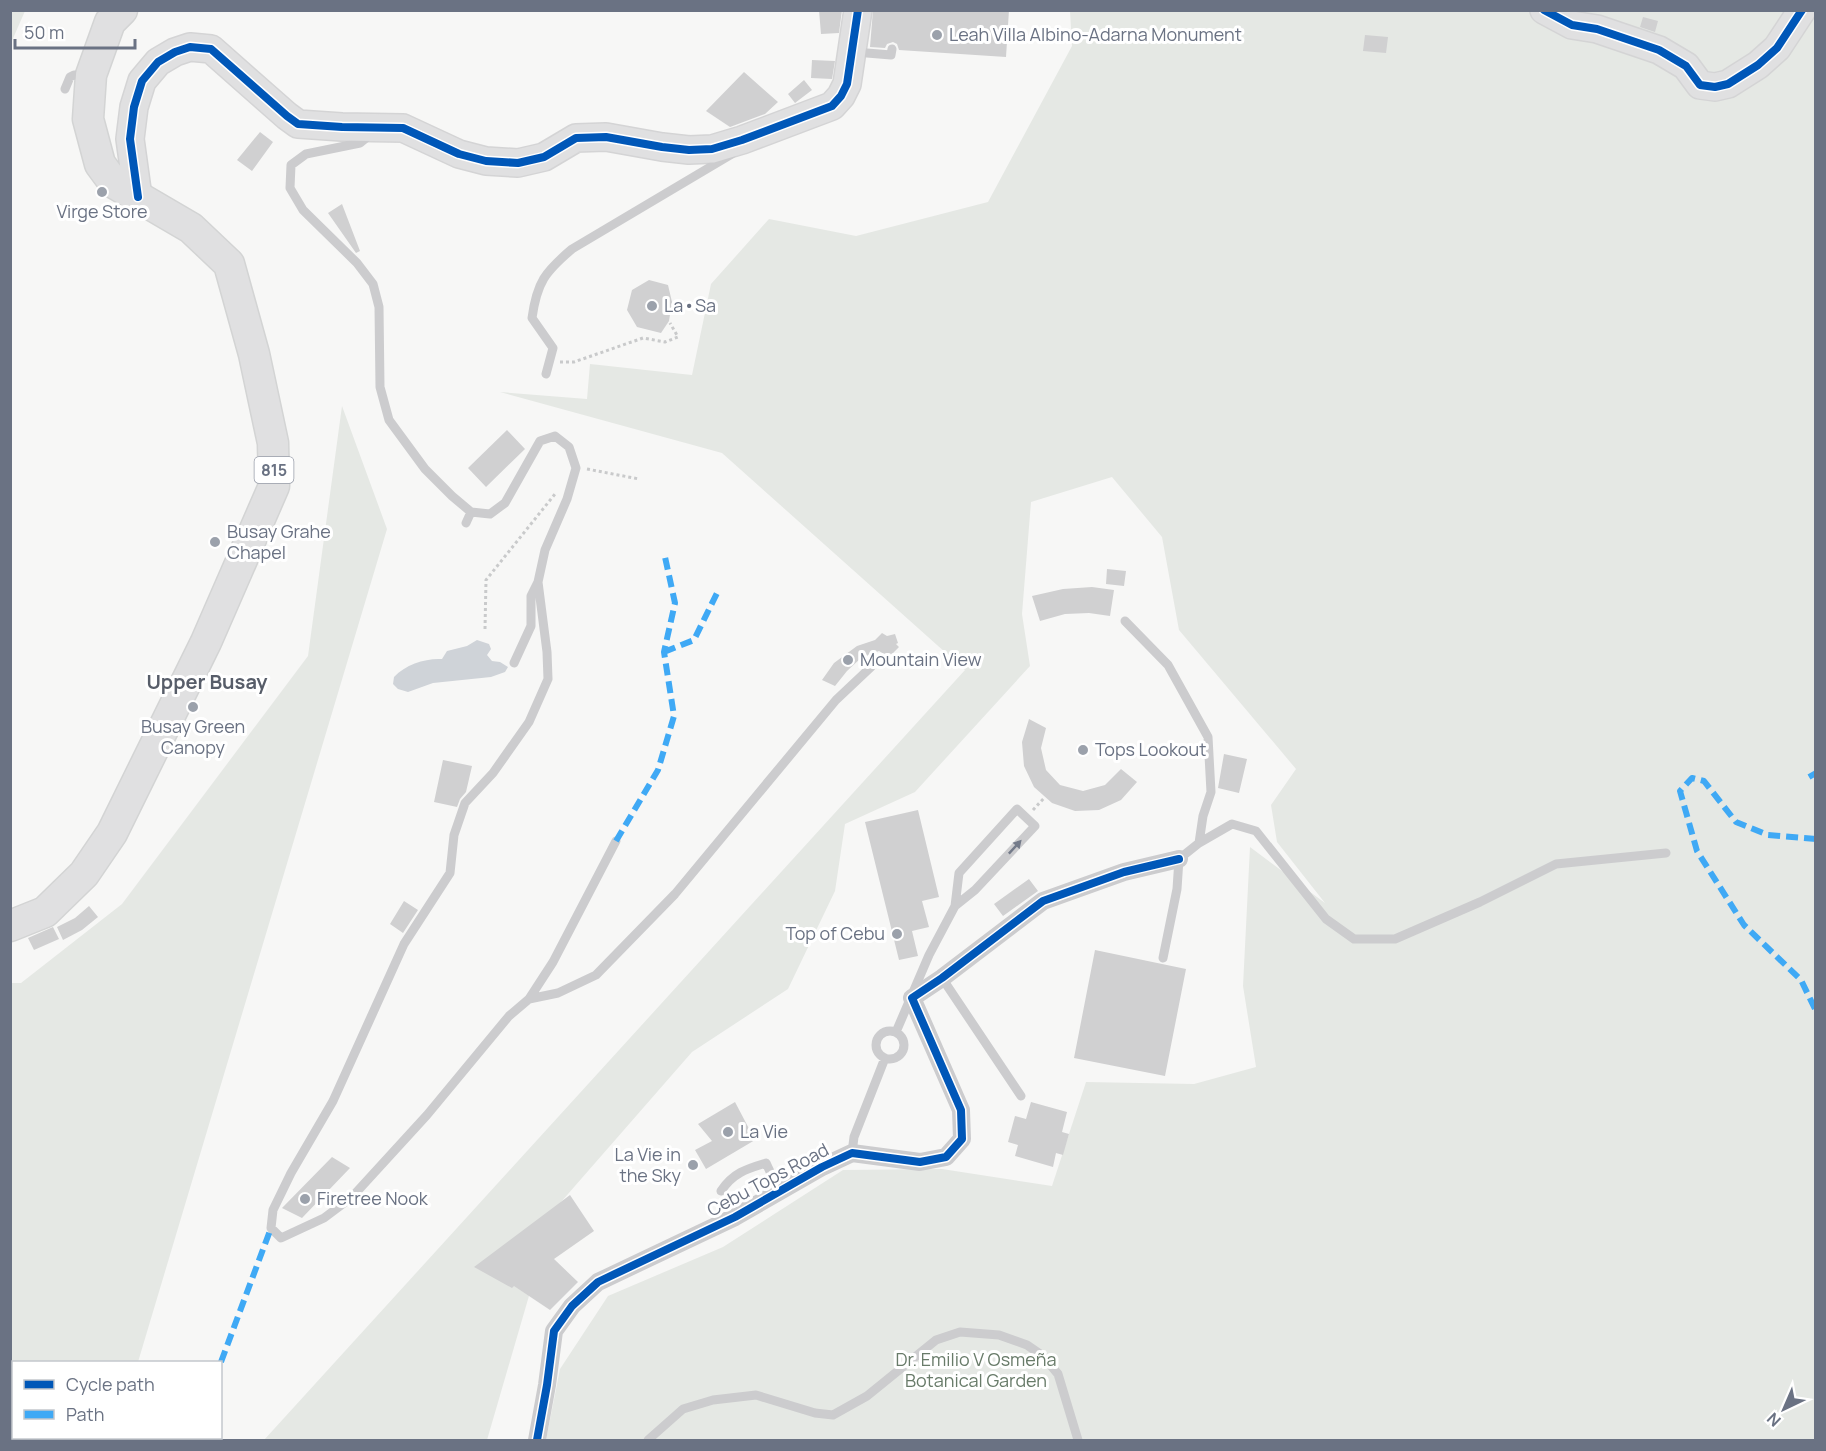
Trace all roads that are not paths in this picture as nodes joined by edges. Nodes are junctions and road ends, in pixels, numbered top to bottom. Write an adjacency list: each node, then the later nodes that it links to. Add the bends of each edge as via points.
1 (122, 10): 9 (main road, 815, via 110,22 78,82 100,164 114,183)
2 (858, 10): 6 (street)
3 (1544, 10): 4 (street, via 1572,25 1597,29 1659,50 1686,66 1700,85 1715,87 1728,84 1771,54)
4 (1802, 10)
5 (892, 49): 6 (lane, via 891,55)
6 (853, 52): 8 (street, via 847,84 832,106)
7 (378, 128): 8 (street, via 403,128 459,154 518,163 544,157 576,138 606,137 689,150 712,149); 9 (street, via 298,124 211,49 190,47 158,62 142,81 130,139); 11 (lane, via 360,143 306,154 291,165 290,188 303,210 373,284 379,308 380,387 389,420 425,469)
8 (742, 140): 10 (lane, via 733,153 555,263 542,279 532,318 553,348)
9 (138, 197): 22 (main road, 815, via 191,228 229,264 273,443 274,486 206,642 112,833 84,874 45,912)
10 (546, 374)
11 (471, 512): 12 (lane); 13 (lane, via 490,514 505,504 540,441 555,436 569,447 576,468 545,550)
12 (466, 523)
13 (538, 582): 15 (lane, via 531,596 531,626); 26 (lane, via 548,679 529,722 465,804 454,835 450,873 404,944 333,1101 273,1210 271,1228 281,1238 324,1218 352,1197 427,1115 508,1016)
14 (1125, 621): 18 (lane, via 1168,665 1208,737 1211,792)
15 (514, 663)
16 (871, 667): 26 (lane, via 795,747 675,894 596,975 558,993)
17 (616, 841): 26 (lane, via 553,962)
18 (1199, 843): 19 (lane, via 1232,824 1256,831 1326,919 1354,939 1395,939 1557,864); 20 (lane)
19 (1666, 853)
20 (1179, 859): 23 (lane); 24 (street, via 1124,872 1043,901)
21 (955, 906): 21 (lane, one-way to 21, via 1035,826 1017,809 959,873); 25 (lane)
22 (10, 926)
23 (1163, 958)
24 (942, 978): 25 (street); 29 (lane)
25 (912, 998): 27 (lane); 30 (street, Cebu Tops Road, via 961,1110 962,1139 946,1157 920,1162)
26 (529, 999)
27 (896, 1032): 28 (lane, via 904,1043 903,1050 899,1056); 28 (lane, via 883,1032 876,1042)
28 (885, 1058): 30 (lane, via 854,1137)
29 (1021, 1096)
30 (852, 1153): 32 (street, Cebu Tops Road)
31 (722, 1191): 32 (lane, via 743,1170 766,1163)
32 (779, 1191): 33 (street, Cebu Tops Road, via 735,1217 598,1282 572,1306 554,1331)
33 (537, 1440)
34 (648, 1440): 35 (lane, via 682,1409 713,1400 756,1395 833,1415 867,1396 936,1340 960,1332 999,1335 1027,1345 1043,1356 1058,1374)
35 (1078, 1440)

